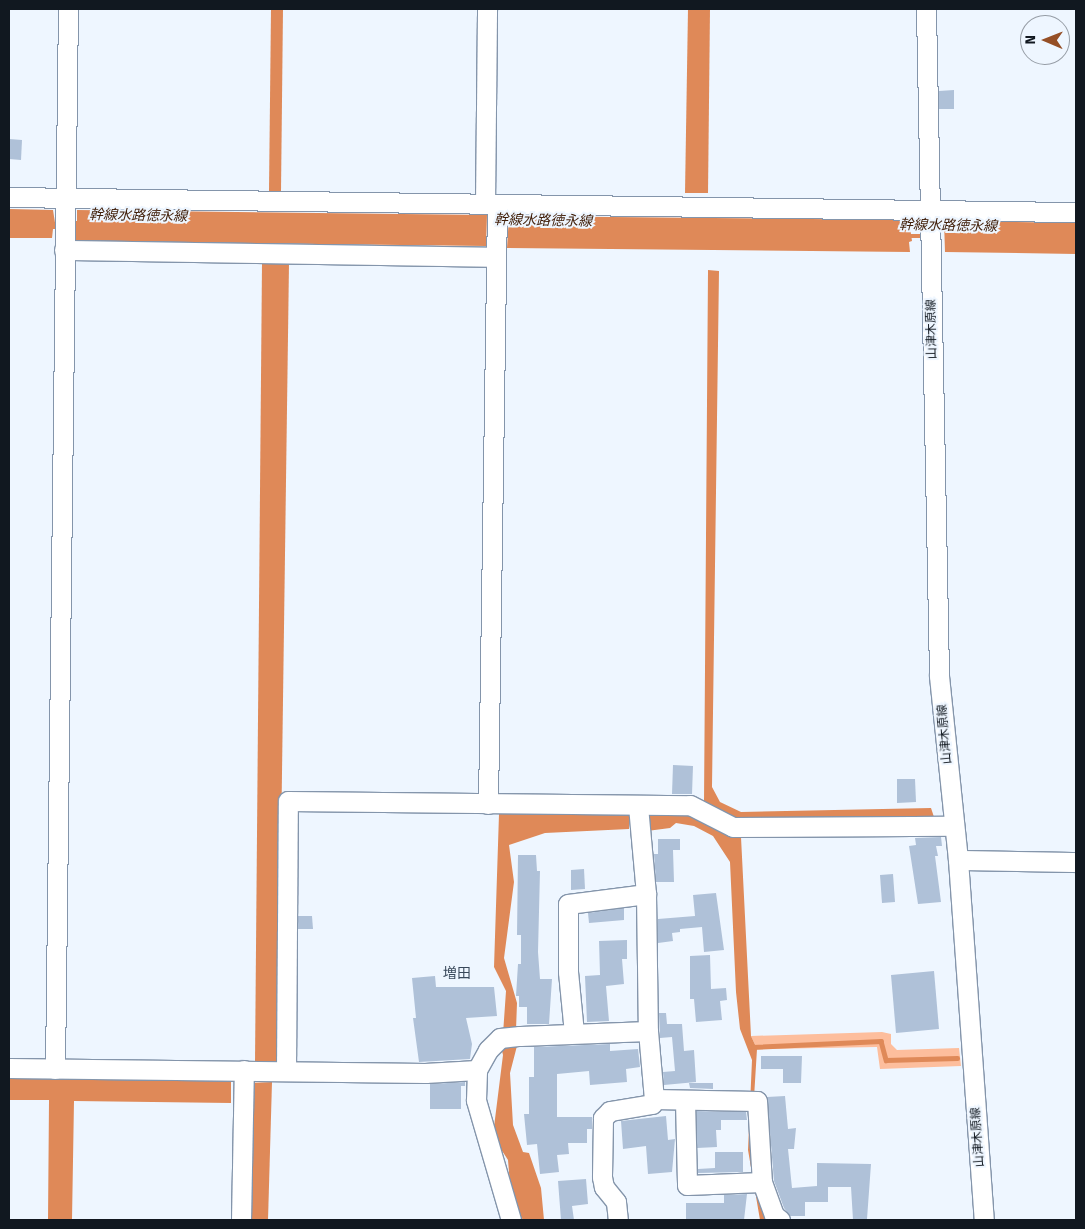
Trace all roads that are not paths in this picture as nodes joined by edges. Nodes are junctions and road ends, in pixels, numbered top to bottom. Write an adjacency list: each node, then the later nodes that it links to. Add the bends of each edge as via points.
1 (68, 9): 5 (street)
2 (487, 9): 8 (street)
3 (926, 9): 7 (street, 山津木原線)
4 (9, 196): 5 (street)
5 (66, 197): 8 (street); 9 (street)
6 (1076, 212): 7 (street)
7 (929, 218): 8 (street); 12 (street, 山津木原線, via 940,676)
8 (494, 225): 9 (street); 10 (street)
9 (64, 233): 19 (street)
10 (488, 804): 11 (street); 21 (street, via 288,801)
11 (638, 806): 12 (street, via 690,805 733,827); 15 (street)
12 (953, 826): 13 (street, 山津木原線)
13 (958, 860): 14 (street); 30 (street, 山津木原線)
14 (1076, 862)
15 (646, 894): 16 (street); 17 (street, via 568,904 568,972)
16 (648, 1030): 17 (street); 23 (street)
17 (574, 1033): 22 (street, via 500,1038 488,1050)
18 (9, 1068): 19 (street)
19 (55, 1069): 20 (street)
20 (244, 1070): 21 (street); 26 (street)
21 (286, 1070): 22 (street, via 425,1073)
22 (477, 1070): 27 (street, via 476,1100)
23 (654, 1099): 24 (street); 28 (street, via 652,1104 610,1111 603,1118 602,1177 604,1187 616,1202)
24 (686, 1101): 25 (street, via 751,1100); 25 (street, via 688,1185)
25 (755, 1183): 29 (street)
26 (241, 1220)
27 (512, 1220)
28 (618, 1220)
29 (780, 1220)
30 (984, 1220)

